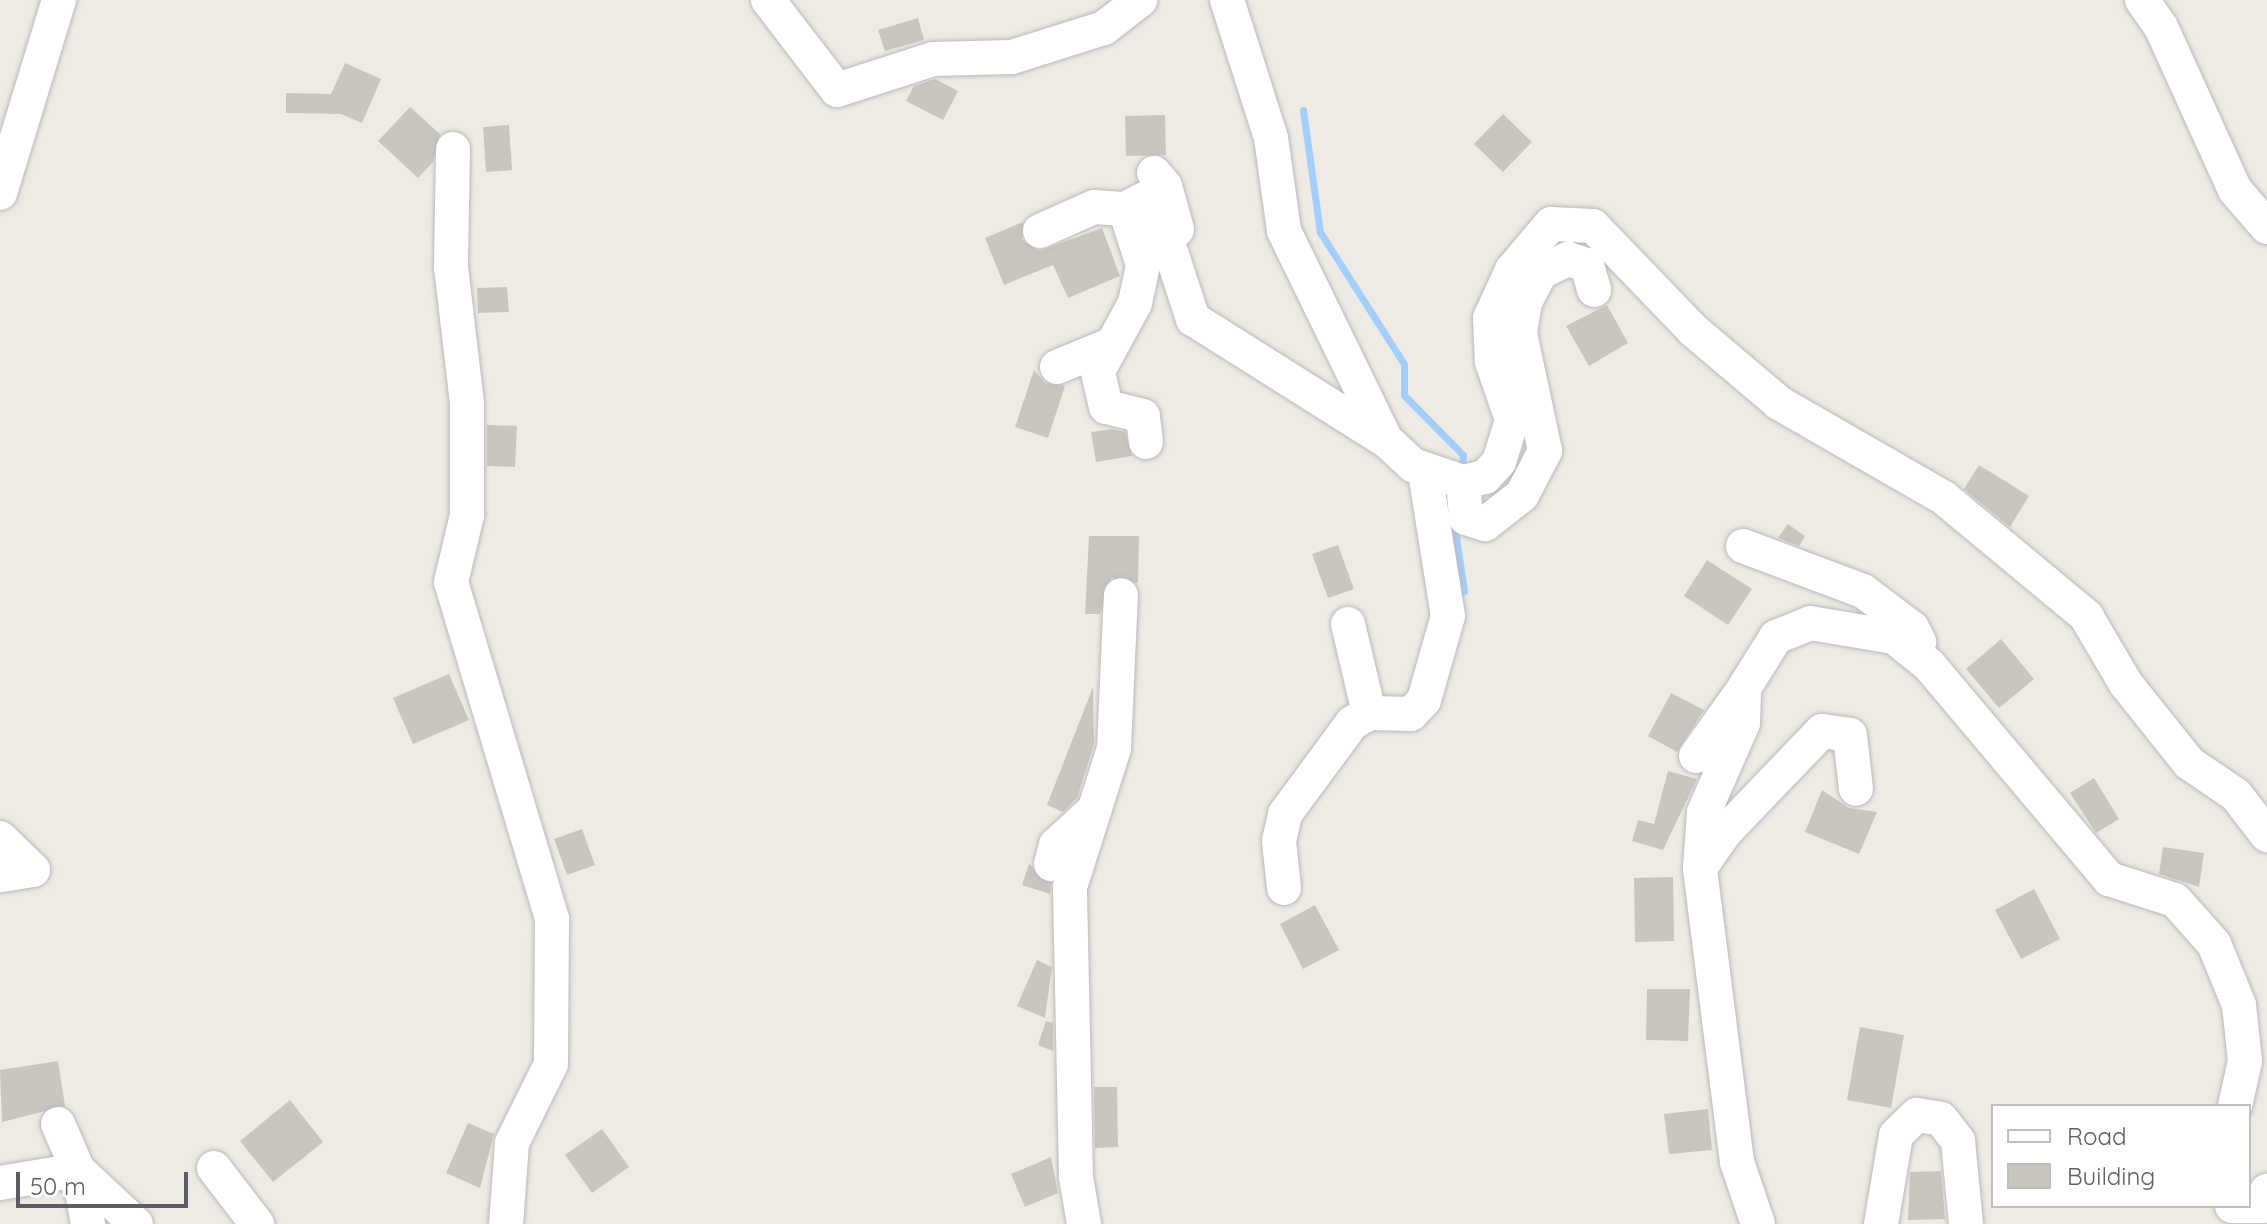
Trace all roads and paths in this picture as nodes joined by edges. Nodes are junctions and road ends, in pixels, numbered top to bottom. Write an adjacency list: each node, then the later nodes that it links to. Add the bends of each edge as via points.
1 (59, 0): 8 (street)
2 (768, 0): 3 (street, via 837,90 933,59 1012,57 1104,28)
3 (1140, 0)
4 (1227, 0): 16 (street, via 1271,138 1284,231)
5 (2142, 0): 10 (street, via 2161,27 2235,190)
6 (453, 149): 47 (street, via 451,267 467,404 467,499 451,582 552,919 551,1064 512,1143)
7 (1154, 173): 12 (street, via 1176,218)
8 (0, 193)
9 (1125, 209): 11 (street, via 1094,207); 12 (street, via 1145,199 1158,212); 14 (street, via 1143,265 1135,303)
10 (2267, 227)
11 (1040, 231)
12 (1182, 285): 16 (street, via 1193,319)
13 (1594, 290): 19 (street, via 1587,265 1568,259 1541,272 1525,302 1520,333 1545,451 1522,495 1485,524 1466,518)
14 (1108, 346): 15 (street); 17 (street, via 1099,391 1106,407 1143,416)
15 (1057, 367)
16 (1386, 440): 18 (street)
17 (1146, 442)
18 (1425, 472): 19 (street); 25 (street, via 1448,616 1424,700 1392,719)
19 (1463, 482): 30 (street, via 1485,477 1499,462 1512,420 1492,362 1490,318 1512,270 1551,224 1593,226 1693,330 1779,403 1944,498 2086,616 2126,684 2189,763 2236,795)
20 (1743, 546): 23 (street, via 1863,591 1912,628)
21 (1121, 595): 28 (street, via 1122,702)
22 (1348, 624): 25 (street)
23 (1929, 665): 24 (street, via 1894,637 1810,623 1776,637); 38 (street, via 2109,879 2175,900 2214,944 2239,1005 2245,1061)
24 (1744, 688): 26 (street); 29 (street, via 1743,723)
25 (1369, 713): 35 (street, via 1352,723 1285,814 1279,841)
26 (1696, 756)
27 (1854, 791): 33 (street, via 1850,735 1822,731 1725,832)
28 (1095, 809): 32 (street, via 1056,845); 48 (street, via 1070,887 1076,1177)
29 (1704, 812): 33 (street); 36 (street, via 1685,838)
30 (2267, 835)
31 (0, 838): 34 (street, via 33,870)
32 (1051, 864)
33 (1700, 868): 36 (street)
34 (0, 875)
35 (1284, 888)
36 (1702, 965): 37 (street); 43 (street)
37 (1701, 1019)
38 (2235, 1104)
39 (58, 1124): 41 (street)
40 (214, 1168): 46 (street)
41 (78, 1170): 42 (street); 44 (street); 45 (street)
42 (0, 1183)
43 (1751, 1215)
44 (88, 1224)
45 (136, 1224)
46 (257, 1224)
47 (506, 1224)
48 (1084, 1224)
49 (1881, 1224): 50 (street, via 1896,1135 1917,1115 1941,1119 1958,1141)
50 (1966, 1224)

